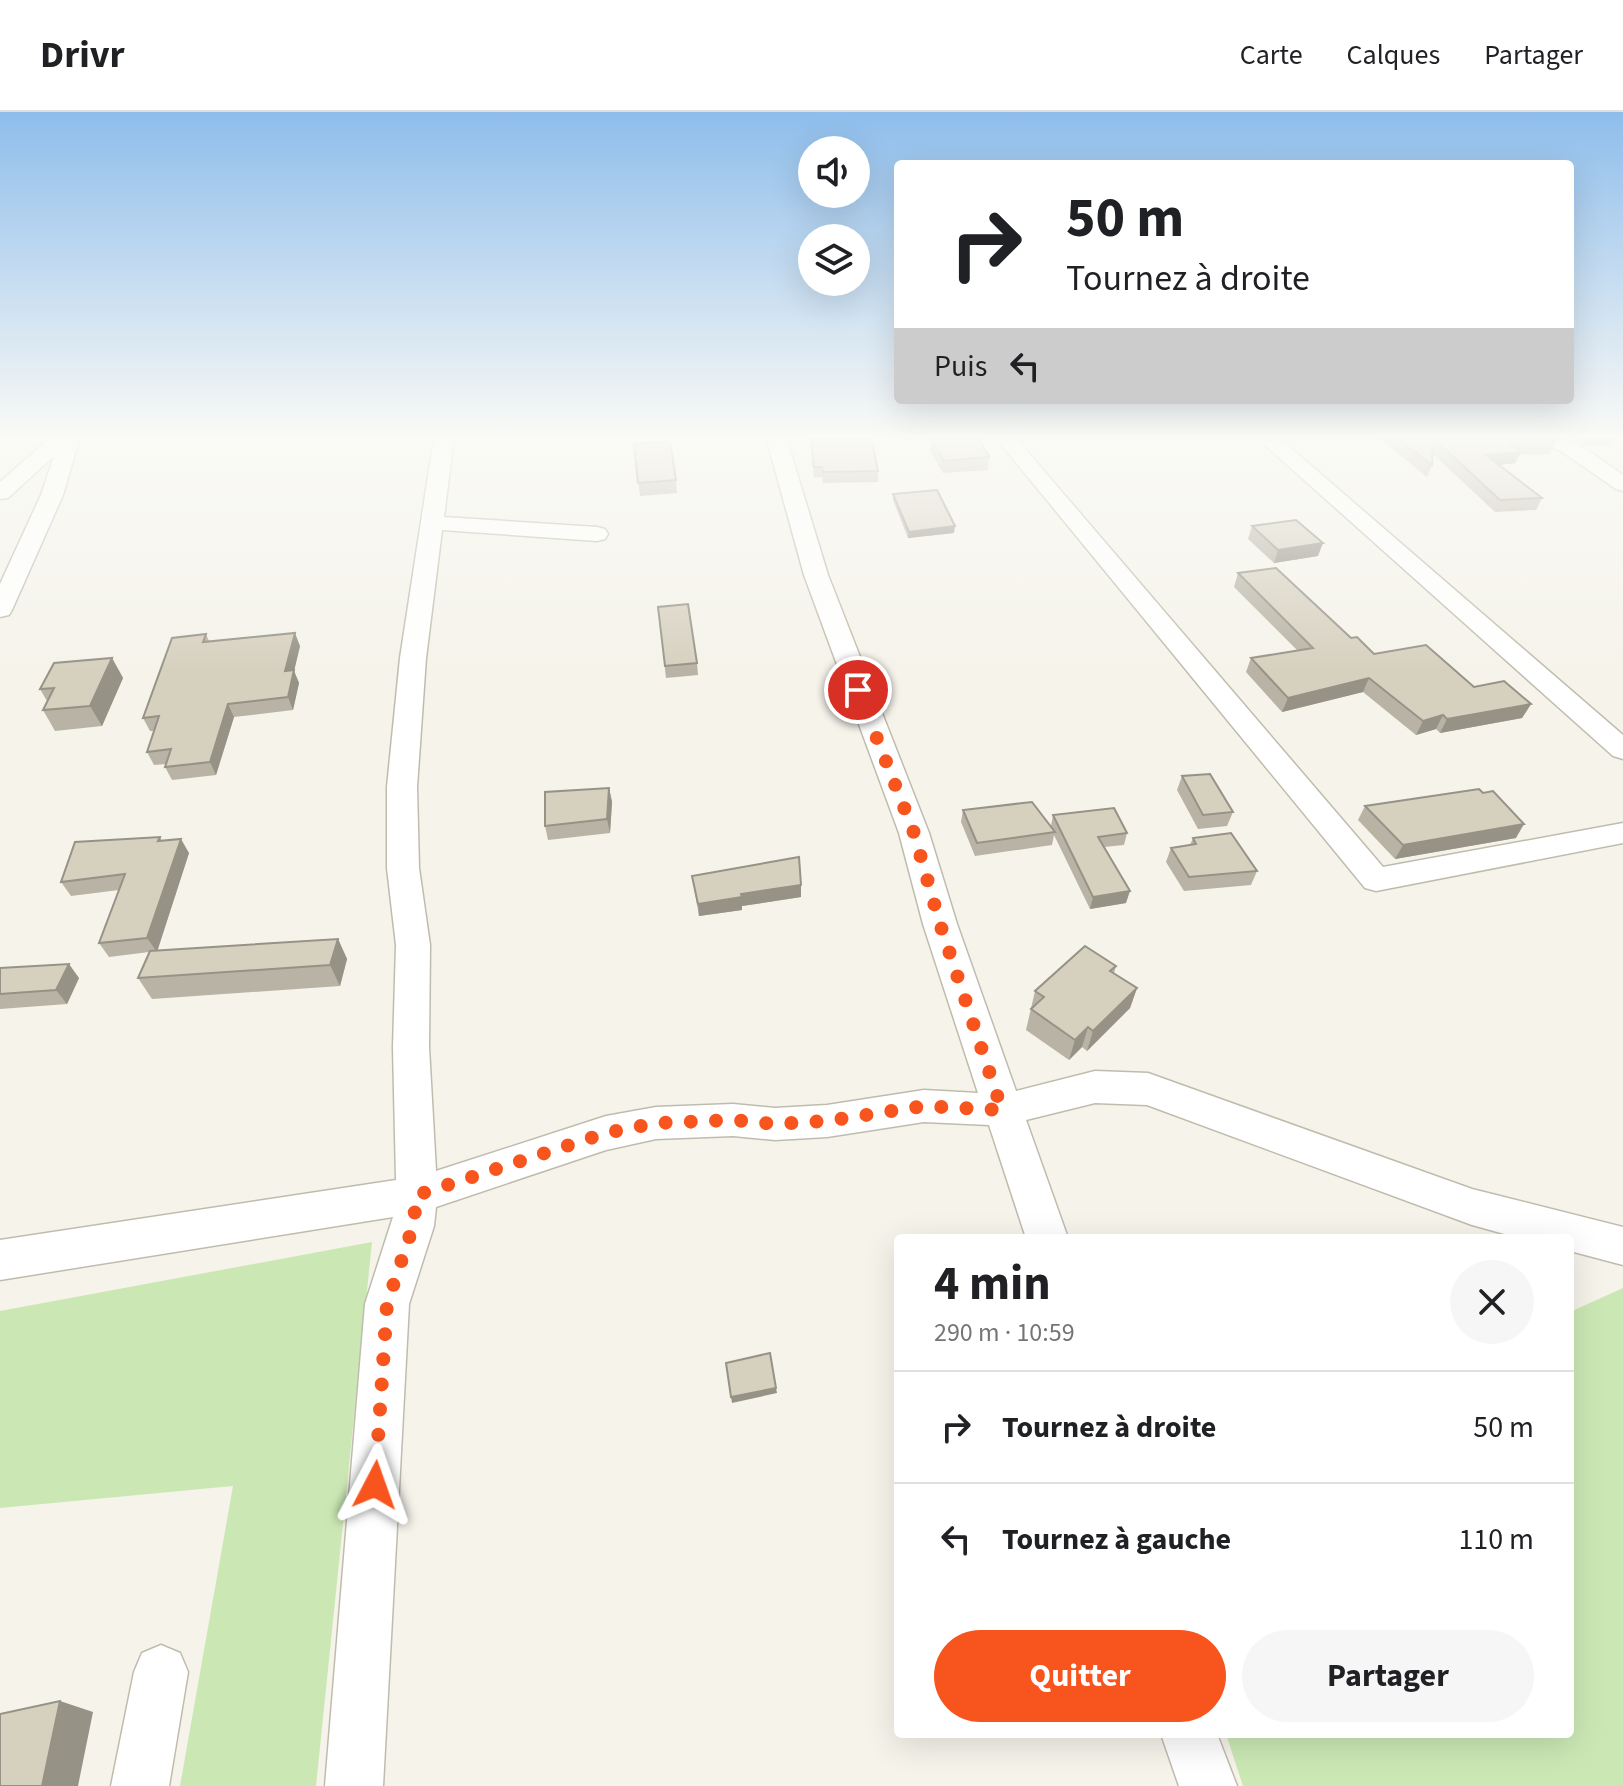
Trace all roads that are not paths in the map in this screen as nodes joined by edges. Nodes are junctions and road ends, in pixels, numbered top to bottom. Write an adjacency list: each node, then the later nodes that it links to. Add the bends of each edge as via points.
1 (43, 515): 8 (street)
2 (432, 515): 6 (street)
3 (799, 515): 11 (street, via 816,575 914,833)
4 (1070, 515): 10 (street, via 1376,880)
5 (1355, 515): 9 (street)
6 (431, 523): 7 (street); 12 (street, via 402,787 403,868 413,945)
7 (597, 534)
8 (0, 610)
9 (1623, 750)
10 (1623, 833)
11 (1002, 1110): 12 (street, via 924,1106 827,1121 656,1123 606,1133); 13 (street); 14 (street, via 1095,1087 1148,1089 1472,1207)
12 (417, 1195): 15 (street); 19 (street, via 413,1226 387,1304)
13 (1046, 1234)
14 (1623, 1246)
15 (0, 1260)
16 (161, 1672): 18 (street)
17 (1190, 1738): 20 (street)
18 (140, 1786)
19 (354, 1786)
20 (1208, 1786)

